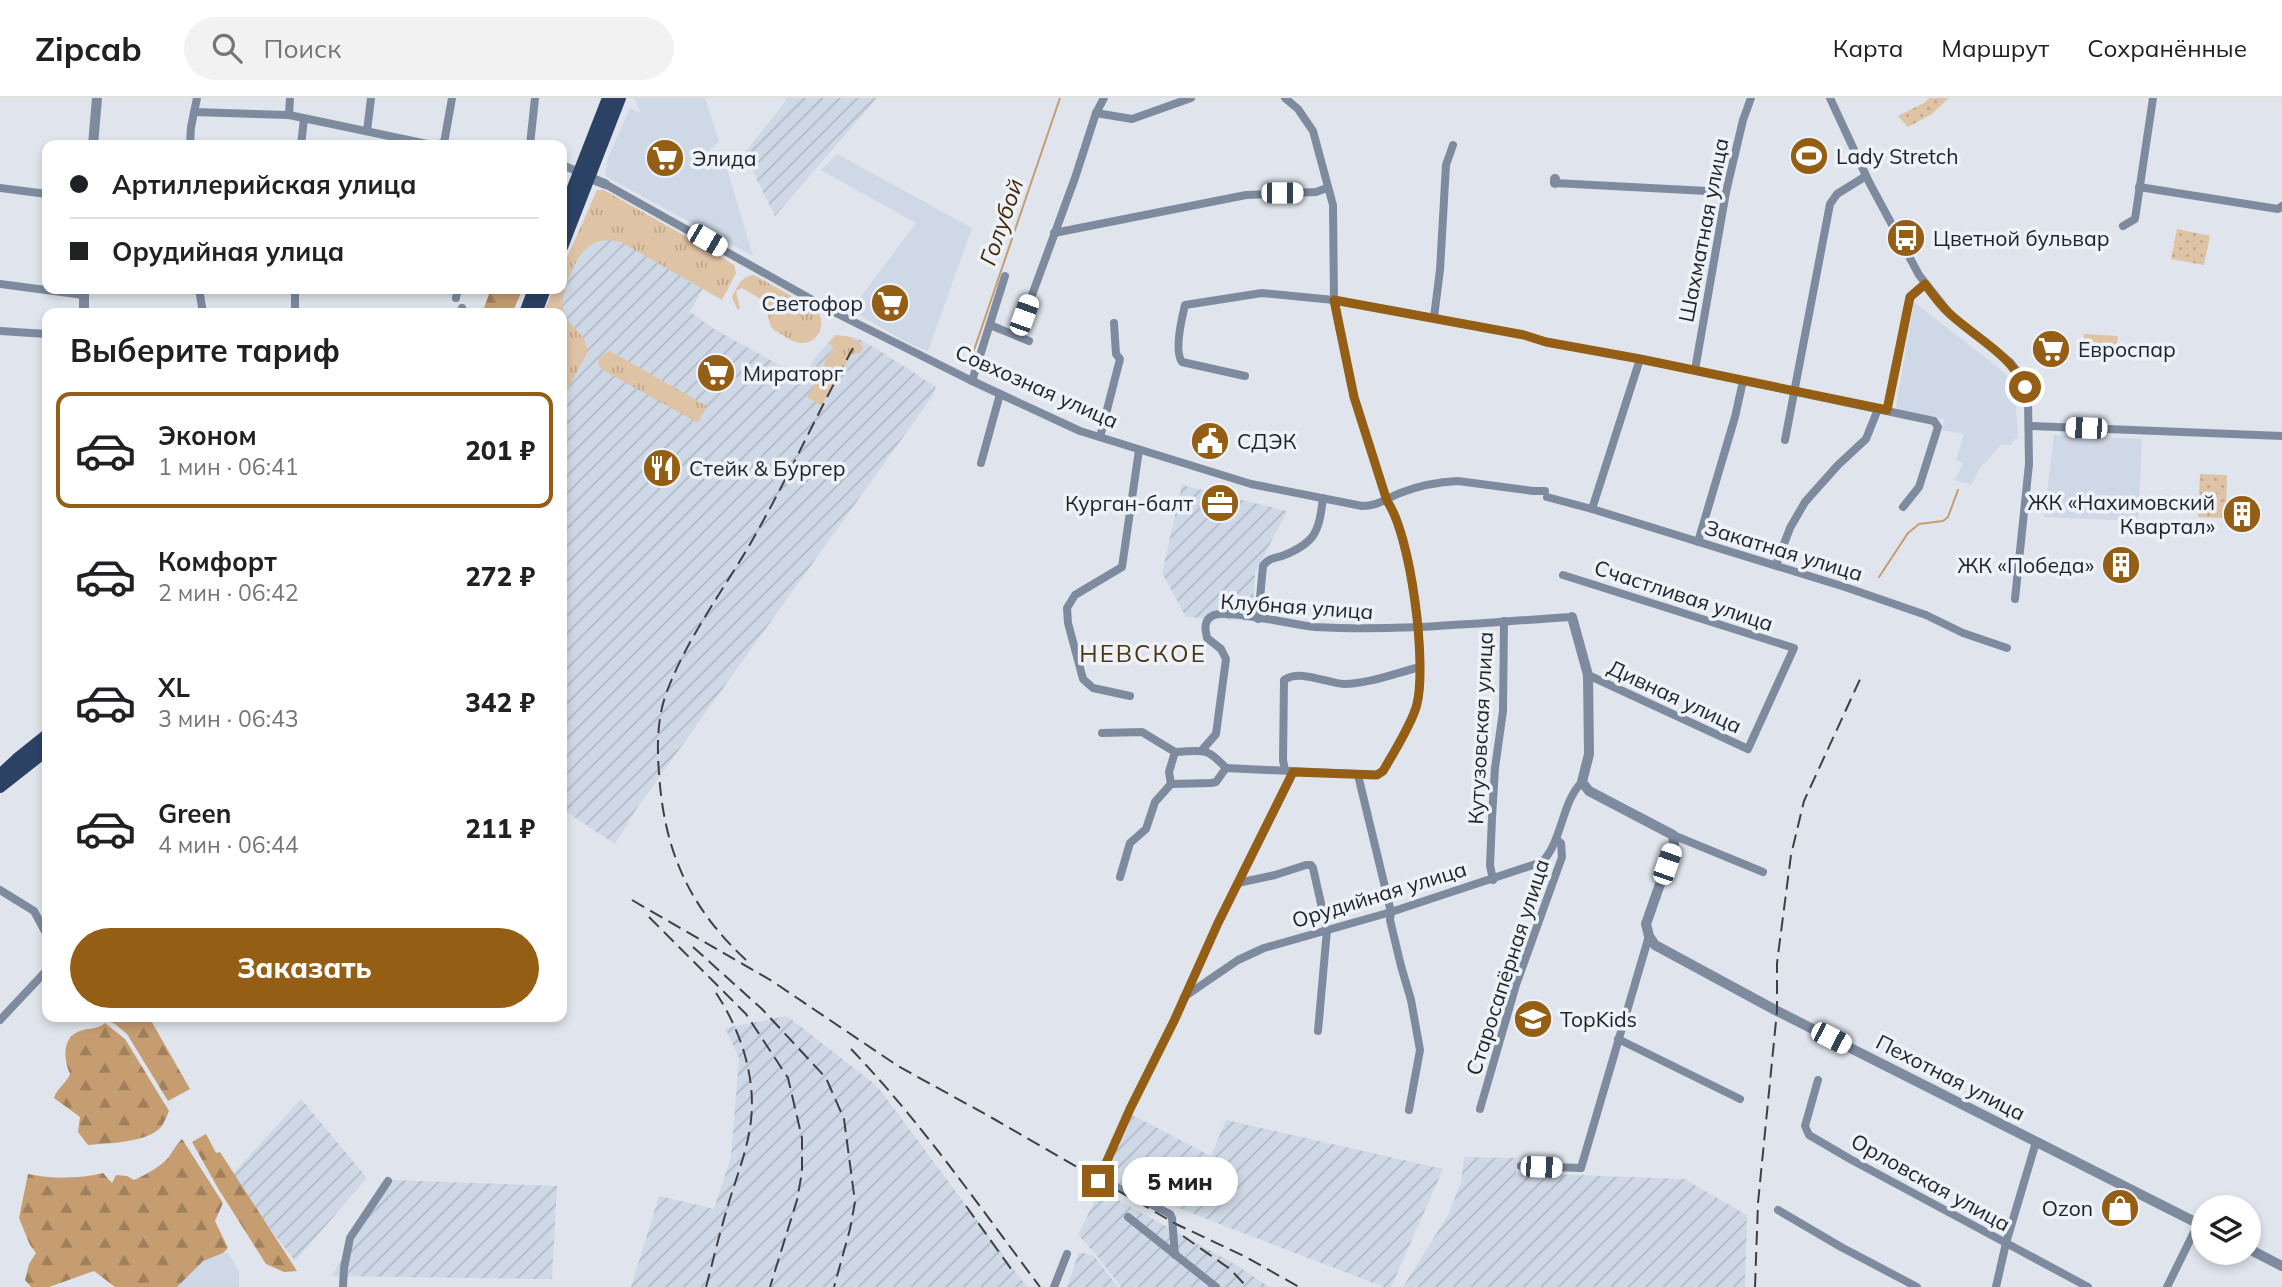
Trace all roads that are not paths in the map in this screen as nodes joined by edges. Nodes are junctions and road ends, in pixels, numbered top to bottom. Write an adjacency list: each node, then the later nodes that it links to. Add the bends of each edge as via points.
1 (97, 98): 20 (street)
2 (197, 98): 15 (street)
3 (290, 98): 17 (street)
4 (371, 98): 19 (street)
5 (452, 98): 24 (street)
6 (535, 98): 25 (street)
7 (608, 98): 28 (main road)
8 (620, 98): 28 (main road)
9 (1104, 98): 16 (street)
10 (1191, 98): 16 (street, via 1132,119)
11 (1285, 98): 34 (street, via 1313,131)
12 (1751, 98): 35 (street, Шахматная улица)
13 (1830, 98): 29 (street)
14 (2153, 98): 32 (street)
15 (194, 112): 17 (street); 21 (street)
16 (1096, 113): 41 (street)
17 (289, 115): 18 (street)
18 (304, 119): 19 (street); 22 (street)
19 (367, 131): 23 (street)
20 (93, 140)
21 (191, 140)
22 (302, 140)
23 (406, 140)
24 (445, 140)
25 (531, 140)
26 (1453, 145): 47 (street, via 1446,165)
27 (567, 167): 28 (street)
28 (584, 174): 31 (street, Совхозная улица); 37 (main road); 40 (main road)
29 (1867, 176): 44 (street); 59 (street, via 1837,194 1830,204)
30 (1555, 181): 35 (street)
31 (605, 184): 57 (street, Совхозная улица, via 834,312)
32 (2139, 187): 38 (street, via 2278,209); 39 (street, via 2135,219)
33 (0, 188): 36 (street)
34 (1327, 188): 41 (street, via 1246,195); 46 (street, via 1333,205)
35 (1726, 192): 55 (street, Шахматная улица)
36 (42, 193)
37 (567, 206)
38 (2282, 206)
39 (2123, 226)
40 (567, 230)
41 (1054, 233): 52 (street)
42 (1005, 276): 49 (street)
43 (0, 284): 45 (street)
44 (1925, 284): 61 (street, via 1910,297); 62 (street, via 1950,314 2019,374 2028,401)
45 (42, 288)
46 (1334, 300): 47 (street); 56 (street, via 1262,293 1185,304 1181,362); 70 (street, via 1354,397)
47 (1434, 317): 54 (street)
48 (1114, 323): 64 (street, via 1120,359)
49 (990, 325): 52 (street); 57 (street)
50 (0, 331): 51 (street)
51 (42, 334)
52 (1017, 336): 53 (street)
53 (1029, 341)
54 (1640, 359): 55 (street); 72 (street)
55 (1695, 370): 58 (street)
56 (1245, 376)
57 (972, 381): 60 (street, Совхозная улица)
58 (1743, 381): 59 (street); 73 (street)
59 (1794, 391): 61 (street); 65 (street)
60 (1000, 394): 64 (street, Совхозная улица); 67 (street)
61 (1882, 410): 71 (street, via 1934,421 1938,427 1919,487); 74 (street, via 1866,439 1805,502)
62 (2029, 426): 63 (street); 76 (street)
63 (2282, 436)
64 (1100, 437): 66 (street, Совхозная улица)
65 (1784, 440)
66 (1139, 450): 69 (street, Совхозная улица, via 1251,484); 84 (street, via 1122,567 1075,595 1067,608 1083,679 1093,688)
67 (981, 463)
68 (1546, 494): 70 (street, Совхозная улица, via 1448,481 1401,492); 72 (street, Закатная улица)
69 (1323, 498): 70 (street, Совхозная улица, via 1362,506); 78 (street, via 1314,536 1263,566)
70 (1387, 501): 80 (street, via 1395,513)
71 (1903, 507)
72 (1592, 509): 73 (street, Закатная улица)
73 (1698, 542): 74 (street, Закатная улица)
74 (1776, 565): 81 (street, Закатная улица)
75 (1563, 575): 87 (street, Счастливая улица, via 1794,648)
76 (2015, 599)
77 (1572, 617): 79 (street, Клубная улица); 83 (street, Орудийная улица)
78 (1258, 619): 80 (street, Клубная улица, via 1343,628); 88 (street, Клубная улица, via 1220,614 1207,621 1207,638 1226,659 1216,734)
79 (1504, 621): 80 (street, Клубная улица); 102 (street, Кутузовская улица, via 1503,701 1492,818)
80 (1419, 626): 82 (street)
81 (2007, 648)
82 (1420, 667): 92 (street, via 1356,683 1288,676 1284,680 1283,760); 94 (street, via 1417,706 1383,771)
83 (1588, 675): 87 (street, Дивная улица); 95 (street, Орудийная улица, via 1589,754)
84 (1130, 696)
85 (1102, 733): 89 (street, via 1142,732)
86 (42, 739): 93 (main road)
87 (1748, 749)
88 (1202, 750): 89 (street); 91 (street)
89 (1175, 752): 96 (street)
90 (42, 754): 97 (main road)
91 (1226, 768): 92 (street); 96 (street, via 1216,782)
92 (1289, 771): 94 (street); 103 (street)
93 (0, 775)
94 (1358, 775): 105 (street)
95 (1582, 782): 98 (street, via 1589,791); 99 (street, Орудийная улица)
96 (1171, 783): 101 (street, via 1155,802 1146,829 1130,843)
97 (0, 787)
98 (1673, 835): 100 (street); 108 (street, via 1674,844 1646,924)
99 (1556, 839): 102 (street, Орудийная улица, via 1542,862); 116 (street, Старосапёрная улица, via 1562,857)
100 (1763, 872)
101 (1120, 877)
102 (1493, 880): 105 (street, Орудийная улица)
103 (1238, 883): 107 (street, via 1311,865); 110 (street)
104 (0, 890): 106 (street, via 34,911)
105 (1391, 912): 107 (street, Орудийная улица); 117 (street, via 1420,1050)
106 (42, 926)
107 (1327, 930): 110 (street, Орудийная улица, via 1238,960); 112 (street)
108 (1649, 936): 113 (street); 118 (street, Пехотная улица, via 1655,946)
109 (42, 975): 111 (street)
110 (1184, 997): 127 (street, Орудийная улица, via 1099,1178 1170,1214)
111 (0, 1020)
112 (1318, 1031)
113 (1618, 1039): 115 (street); 119 (street, via 1581,1168)
114 (1818, 1080): 124 (street, Орловская улица, via 1805,1126 1809,1135)
115 (1740, 1099)
116 (1480, 1109)
117 (1409, 1110)
118 (2036, 1142): 123 (street, Пехотная улица); 124 (street)
119 (1521, 1166)
120 (388, 1181): 130 (street, via 350,1238)
121 (1778, 1210): 133 (street)
122 (1128, 1217): 127 (street)
123 (2191, 1220)
124 (2006, 1243): 134 (street); 135 (street, Орловская улица)
125 (2191, 1243): 136 (street)
126 (1068, 1254): 131 (street)
127 (1175, 1255): 132 (street)
128 (2261, 1255): 129 (street)
129 (2282, 1266)
130 (343, 1287)
131 (1054, 1287)
132 (1216, 1287)
133 (1917, 1287)
134 (1996, 1287)
135 (2088, 1287)
136 (2167, 1287)

